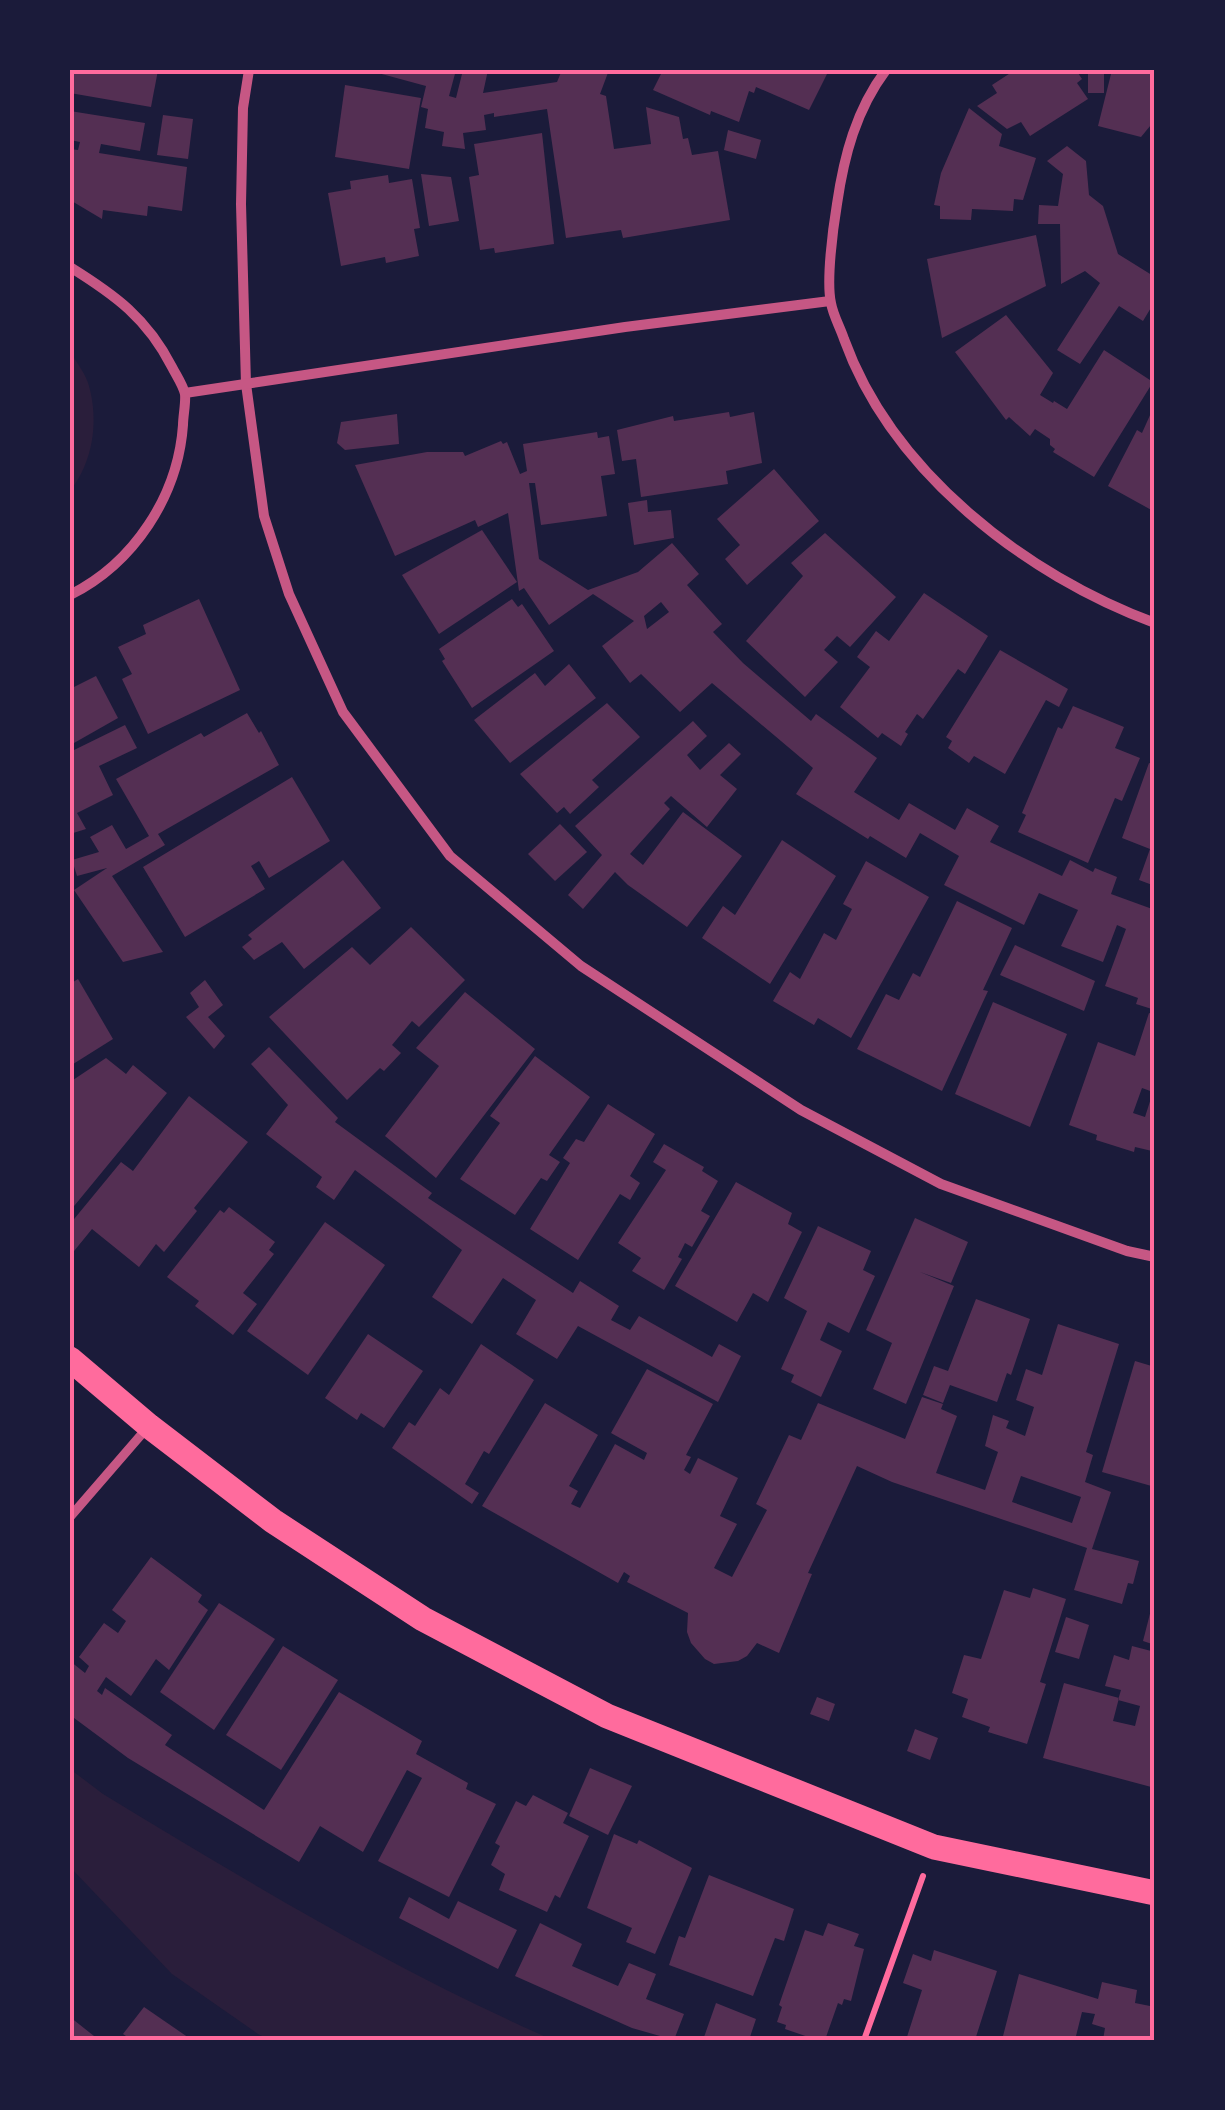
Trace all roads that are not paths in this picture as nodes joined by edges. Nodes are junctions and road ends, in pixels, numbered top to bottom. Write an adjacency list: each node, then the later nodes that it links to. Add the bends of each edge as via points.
1 (249, 70): 5 (street, via 241,204)
2 (886, 70): 4 (street, via 844,158)
3 (70, 268): 6 (street, via 120,298 159,342)
4 (830, 302): 5 (street); 8 (street, via 857,375 924,472 1009,546)
5 (246, 384): 6 (street); 9 (street, via 264,516 288,594 343,712 450,856 581,966 801,1110 941,1184)
6 (185, 393): 7 (street, via 181,449 163,501 132,548)
7 (70, 595)
8 (1155, 623)
9 (1155, 1257)
10 (70, 1359): 11 (main road)
11 (149, 1426): 12 (street); 13 (main road, via 273,1521 423,1620 607,1716 934,1847)
12 (70, 1517)
13 (1155, 1893)

